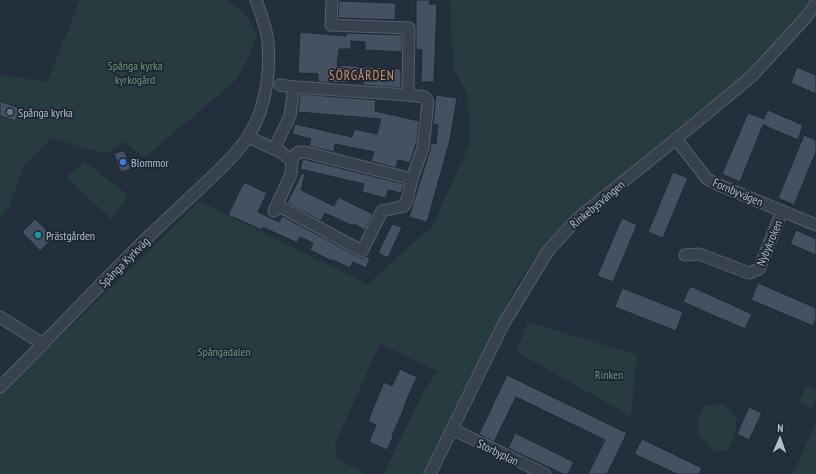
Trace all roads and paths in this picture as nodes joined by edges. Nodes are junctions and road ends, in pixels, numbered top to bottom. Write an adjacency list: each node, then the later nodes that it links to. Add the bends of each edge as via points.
1 (256, 0): 8 (street, Spånga Kyrkväg, via 268,43 268,69 260,113)
2 (332, 0): 7 (street, via 331,25 409,28)
3 (816, 3): 4 (street, Rinkebysvängen)
4 (812, 16): 9 (street, Rinkebysvängen, via 752,76)
5 (280, 85): 6 (street)
6 (294, 87): 7 (street); 10 (street, via 290,116)
7 (408, 95): 12 (street, via 425,97 428,102 423,148)
8 (248, 137): 10 (street); 17 (street, Spånga Kyrkväg, via 219,171 130,255)
9 (676, 139): 13 (street, Fornbyvägen, via 707,179); 19 (street, Rinkebysvängen, via 578,218 548,251 504,323)
10 (274, 149): 11 (street)
11 (290, 159): 12 (street, via 299,152 305,152); 12 (street, via 291,174 275,208 362,251 382,211 404,206)
12 (412, 179)
13 (782, 211): 14 (street, Fornbyvägen); 15 (street, Nybykroken, via 760,270 749,273 699,254)
14 (816, 225)
15 (685, 255)
16 (0, 317): 17 (street)
17 (43, 344): 18 (street, Spånga Kyrkväg)
18 (0, 387)
19 (452, 429): 20 (street, Rinkebysvängen); 21 (street, Storbyplan)
20 (430, 474)
21 (545, 474)

